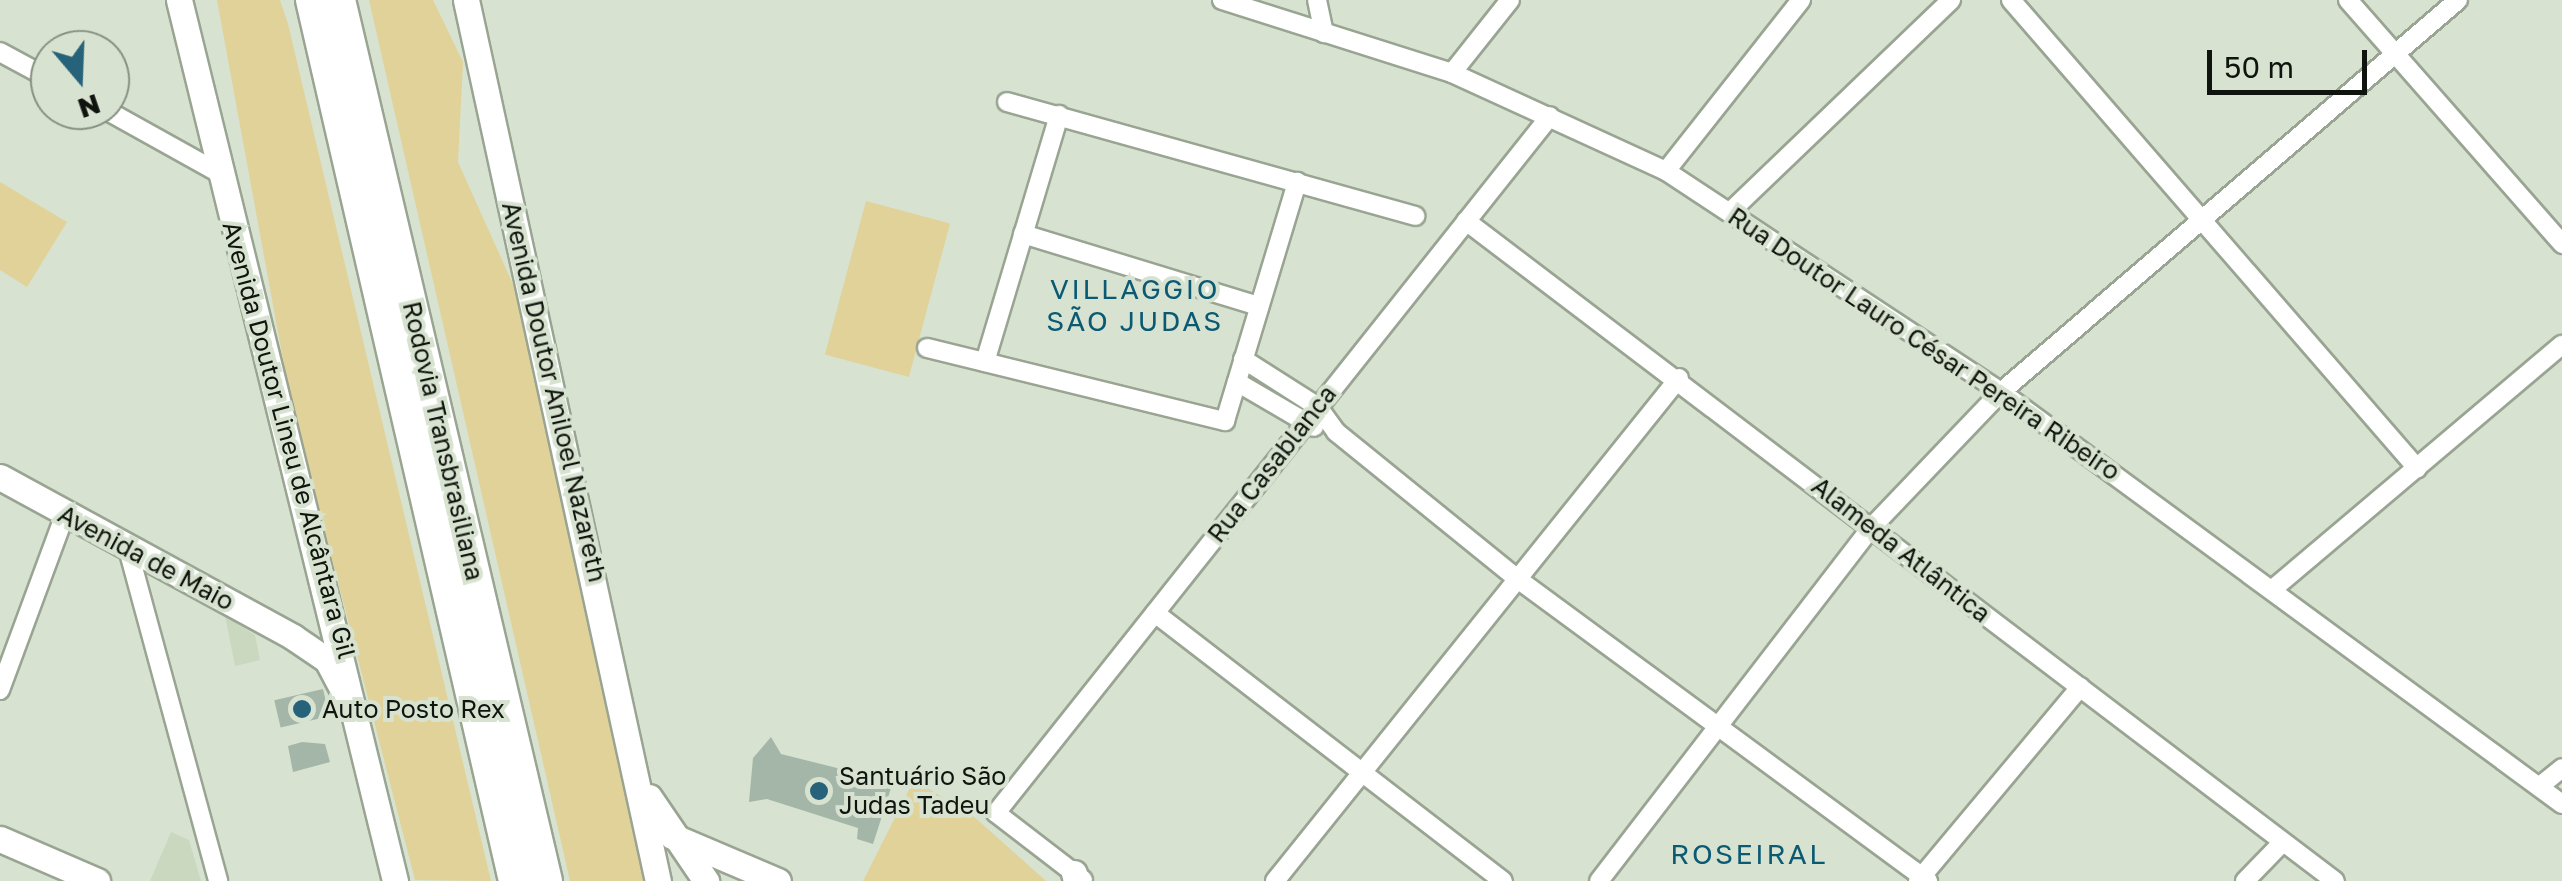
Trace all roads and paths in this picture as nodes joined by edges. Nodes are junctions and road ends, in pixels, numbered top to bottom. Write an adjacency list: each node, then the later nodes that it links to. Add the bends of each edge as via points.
1 (179, 0): 23 (main road, Avenida Doutor Lineu de Alcântara Gil)
2 (312, 0): 71 (highway, Rodovia Transbrasiliana)
3 (339, 0): 72 (highway, Rodovia Transbrasiliana)
4 (466, 0): 59 (main road, Avenida Doutor Aniloel Nazareth)
5 (1222, 0): 13 (street, Rua Doutor Lauro César Pereira Ribeiro)
6 (1317, 0): 13 (street)
7 (1510, 0): 17 (street)
8 (1802, 0): 22 (street)
9 (1951, 0): 25 (street)
10 (2011, 0): 28 (street)
11 (2348, 0): 15 (street)
12 (2458, 0): 15 (street)
13 (1324, 33): 17 (street, Rua Doutor Lauro César Pereira Ribeiro)
14 (1, 49): 16 (street)
15 (2394, 54): 28 (street); 30 (street)
16 (30, 67)
17 (1452, 73): 20 (street, Rua Doutor Lauro César Pereira Ribeiro)
18 (1007, 102): 19 (street)
19 (1059, 115): 24 (street); 29 (street)
20 (1550, 116): 22 (street, Rua Doutor Lauro César Pereira Ribeiro); 27 (street, Rua Casablanca)
21 (130, 123): 23 (street)
22 (1666, 171): 25 (street, Rua Doutor Lauro César Pereira Ribeiro)
23 (219, 172): 49 (main road, Avenida Doutor Lineu de Alcântara Gil)
24 (1297, 182): 26 (street); 31 (street)
25 (1731, 211): 38 (street, Rua Doutor Lauro César Pereira Ribeiro)
26 (1414, 216)
27 (1466, 221): 36 (street, Alameda Atlântica); 39 (street, Rua Casablanca)
28 (2198, 222): 38 (street); 42 (street)
29 (1023, 234): 31 (street); 35 (street)
30 (2562, 244)
31 (1260, 306): 34 (street)
32 (2562, 345): 42 (street)
33 (927, 348): 35 (street)
34 (1244, 359): 37 (street); 39 (street)
35 (985, 362): 37 (street, via 1225,420)
36 (1679, 378): 45 (street, Alameda Atlântica); 47 (street)
37 (1237, 382): 40 (street)
38 (2001, 392): 45 (street); 48 (street, Rua Doutor Lauro César Pereira Ribeiro)
39 (1318, 407): 40 (street, Rua Casablanca); 41 (street)
40 (1303, 424): 41 (street); 50 (street, Rua Casablanca)
41 (1336, 432): 47 (street)
42 (2417, 468): 48 (street)
43 (0, 478): 44 (main road, Avenida de Maio)
44 (65, 514): 46 (main road, Avenida de Maio); 52 (street)
45 (1871, 528): 53 (street, Alameda Atlântica); 56 (street)
46 (128, 549): 51 (main road, Avenida de Maio); 69 (street)
47 (1519, 580): 56 (street); 58 (street)
48 (2274, 588): 60 (street, Rua Doutor Lauro César Pereira Ribeiro)
49 (330, 597): 51 (main road, via 314,633); 55 (main road, Avenida Doutor Lineu de Alcântara Gil)
50 (1155, 613): 58 (street); 66 (street, Rua Casablanca, via 996,813)
51 (293, 637): 55 (main road, Avenida de Maio, via 327,660)
52 (7, 649): 54 (street)
53 (2080, 687): 64 (street, Alameda Atlântica); 67 (street)
54 (0, 690)
55 (356, 718): 70 (main road, Avenida Doutor Lineu de Alcântara Gil)
56 (1718, 729): 67 (street); 78 (street)
57 (2562, 768): 60 (street)
58 (1359, 774): 76 (street); 77 (street)
59 (642, 784): 62 (main road, Avenida Doutor Aniloel Nazareth); 73 (main road, Avenida Doutor Aniloel Nazareth)
60 (2540, 786): 61 (street, Rua Doutor Lauro César Pereira Ribeiro)
61 (2562, 804)
62 (672, 836): 65 (main road); 74 (main road, Avenida Doutor Aniloel Nazareth)
63 (0, 839): 68 (main road)
64 (2282, 843): 79 (street); 80 (street, Alameda Atlântica)
65 (772, 878): 75 (main road)
66 (1078, 878)
67 (1923, 879)
68 (97, 881)
69 (218, 881)
70 (395, 881)
71 (514, 881)
72 (546, 881)
73 (658, 881)
74 (706, 881)
75 (732, 881)
76 (1275, 881)
77 (1503, 881)
78 (1599, 881)
79 (2245, 881)
80 (2334, 881)

